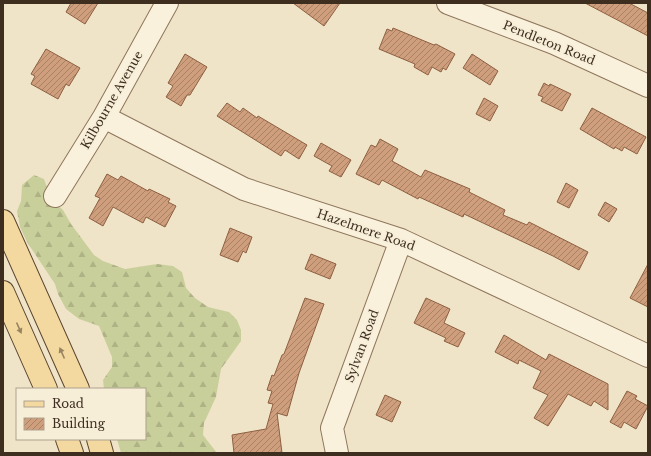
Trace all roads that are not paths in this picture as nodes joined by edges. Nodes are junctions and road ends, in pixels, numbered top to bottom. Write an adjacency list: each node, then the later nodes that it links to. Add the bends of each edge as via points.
1 (167, 3): 4 (street, Kilbourne Avenue)
2 (448, 3): 3 (street, Pendleton Road, via 554,43)
3 (648, 86)
4 (104, 117): 5 (street, Kilbourne Avenue); 7 (street, Hazelmere Road, via 244,190)
5 (55, 196)
6 (6, 234): 8 (main road)
7 (401, 240): 10 (street, Hazelmere Road); 17 (street, Sylvan Road, via 332,428)
8 (12, 264): 12 (main road, one-way to 8)
9 (3, 292): 11 (main road, one-way to 11)
10 (648, 356)
11 (46, 388)
12 (77, 388)
13 (67, 440): 15 (main road)
14 (98, 440): 16 (main road)
15 (72, 453)
16 (102, 453)
17 (337, 453)

